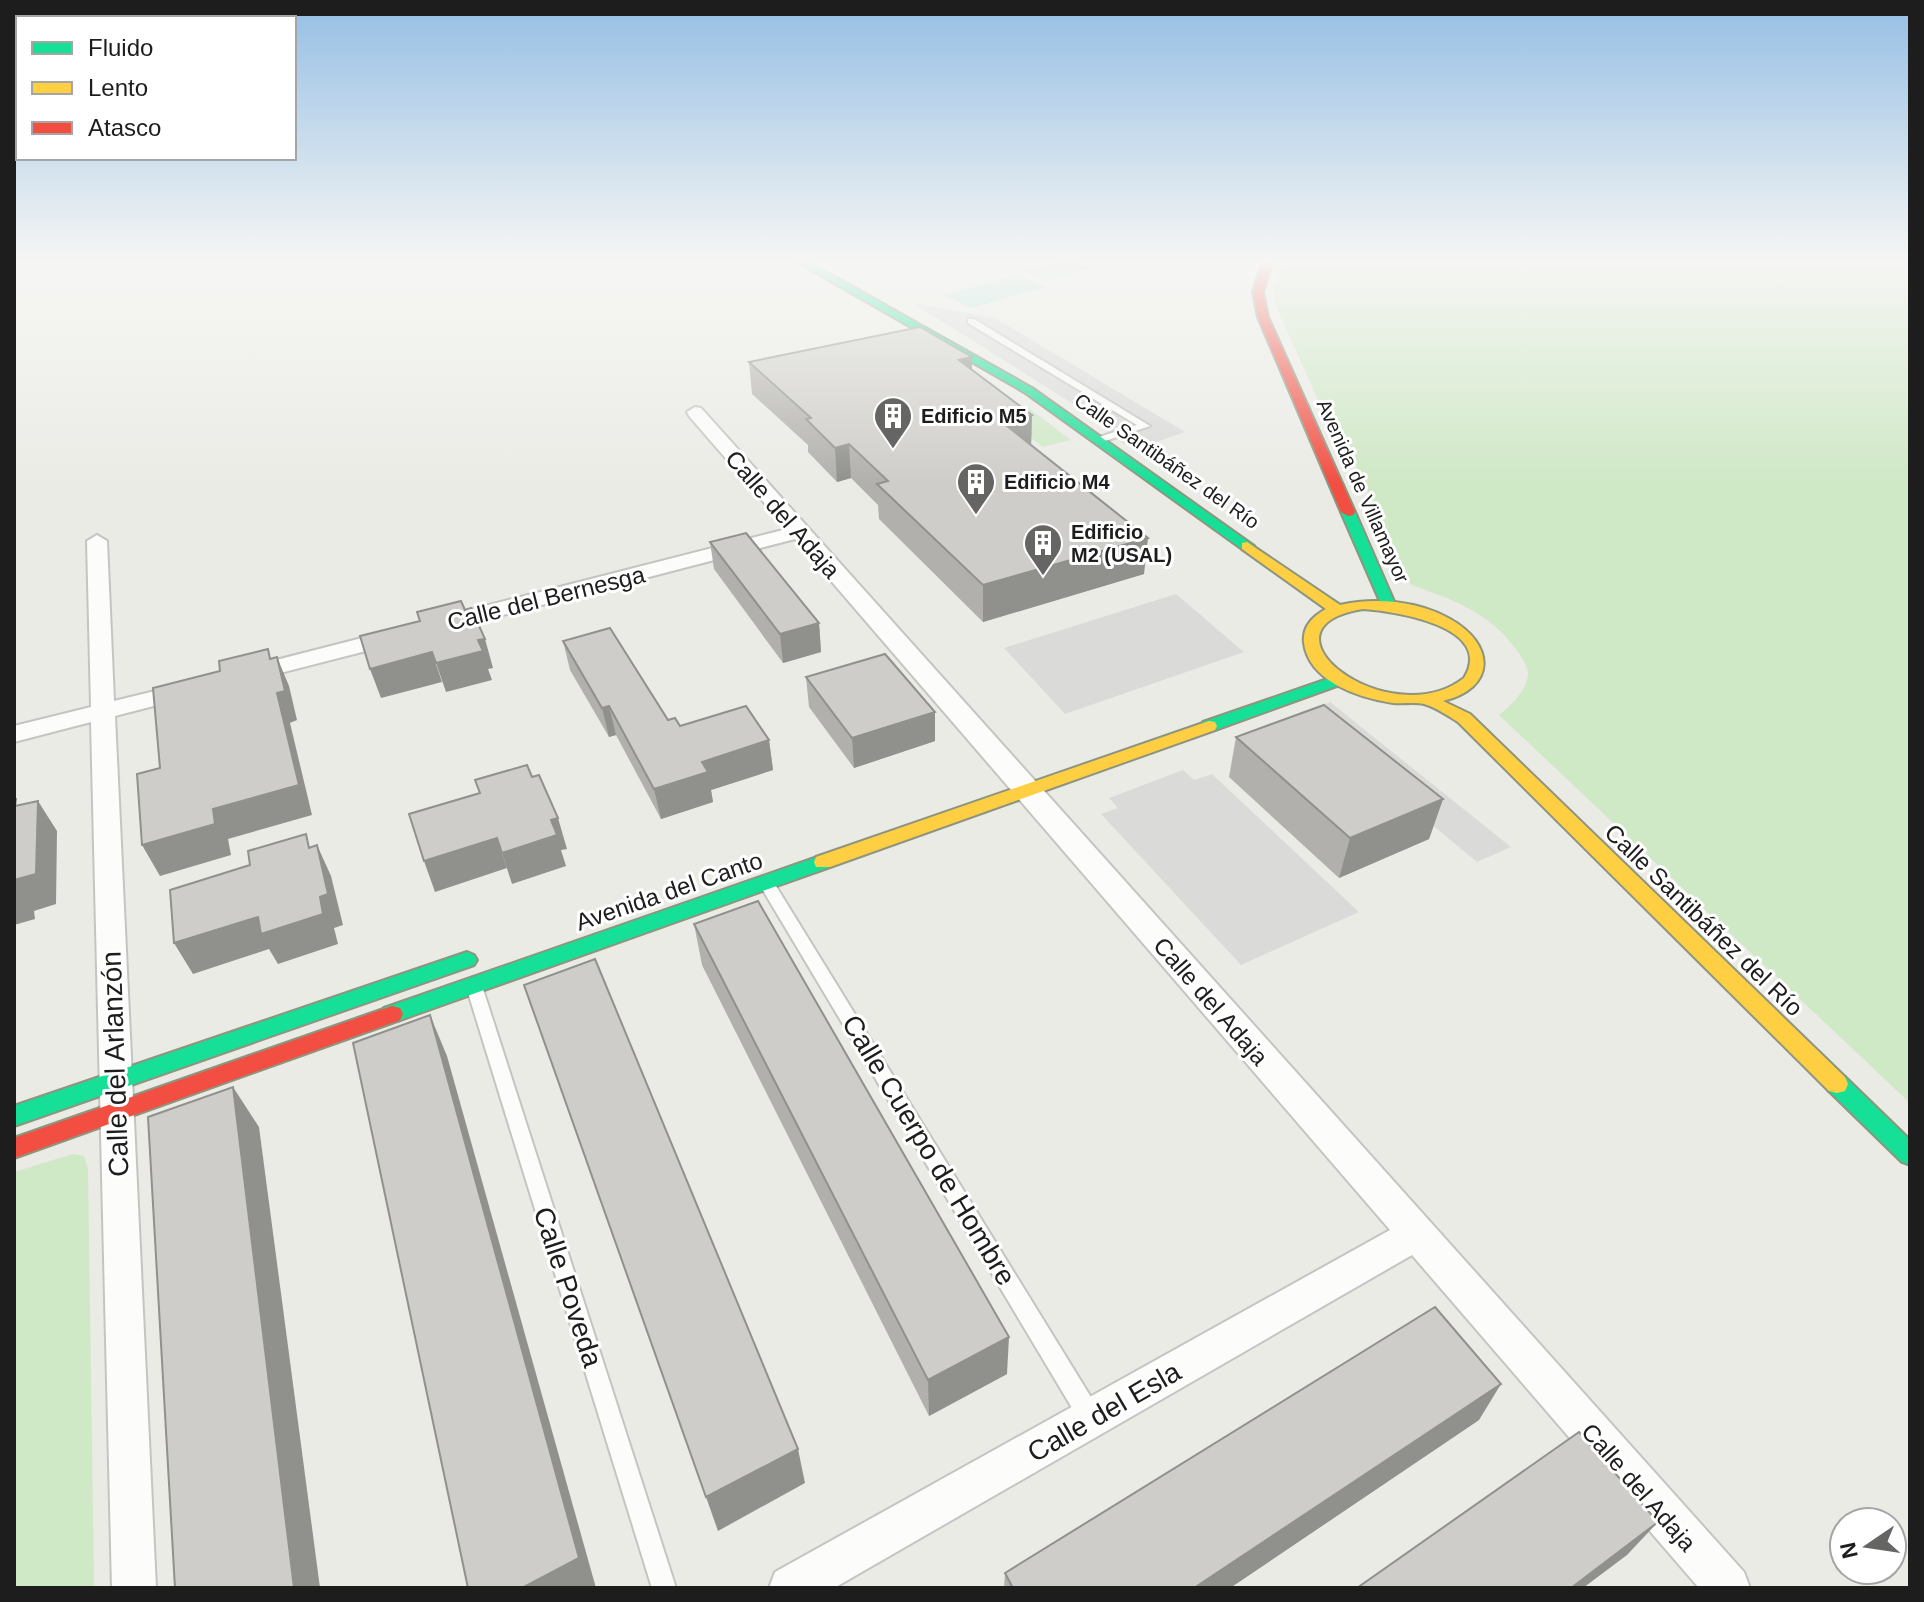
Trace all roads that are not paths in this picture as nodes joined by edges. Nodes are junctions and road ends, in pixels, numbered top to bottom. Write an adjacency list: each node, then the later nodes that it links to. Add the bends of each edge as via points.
1 (931, 335): 7 (main road, Calle Santibáñez del Río, via 1028,390)
2 (994, 335): 7 (lane, via 1145,426)
3 (1252, 335): 5 (main road)
4 (1271, 335): 12 (main road, Avenida de Villamayor)
5 (1274, 390)
6 (695, 412): 8 (street, Calle del Adaja)
7 (1099, 440): 13 (main road, Calle Santibáñez del Río)
8 (799, 532): 17 (street, Calle del Bernesga); 20 (street, Calle del Adaja)
9 (97, 541): 17 (street, Calle del Arlanzón)
10 (1353, 585): 11 (main road, Avenida de Villamayor)
11 (1363, 605): 12 (main road); 13 (main road)
12 (1389, 606): 15 (main road, via 1437,619 1471,643 1479,670)
13 (1338, 610): 14 (main road, via 1323,617 1309,639 1315,668)
14 (1339, 680): 16 (main road, via 1397,698); 20 (main road, Avenida del Canto)
15 (1458, 692): 16 (main road); 18 (main road)
16 (1427, 699): 18 (main road, Calle Santibáñez del Río)
17 (103, 711): 19 (street, Calle del Bernesga); 24 (street, Calle del Arlanzón)
18 (1464, 718): 27 (main road, Calle Santibáñez del Río)
19 (14, 734)
20 (1016, 776): 21 (main road, Avenida del Canto); 28 (street, Calle del Adaja)
21 (766, 882): 23 (main road, Avenida del Canto); 29 (lane, Calle Cuerpo de Hombre)
22 (482, 955): 24 (main road, Avenida del Canto)
23 (474, 985): 24 (main road, Avenida del Canto); 31 (lane, Calle Poveda)
24 (117, 1096): 25 (main road, Avenida del Canto); 26 (main road, Avenida del Canto); 30 (street, Calle del Arlanzón)
25 (14, 1116)
26 (14, 1148)
27 (1910, 1155)
28 (1416, 1234): 29 (street, Calle del Esla); 33 (street, Calle del Adaja)
29 (1091, 1419): 32 (street, Calle del Esla)
30 (134, 1588)
31 (664, 1588)
32 (791, 1588)
33 (1728, 1588)

